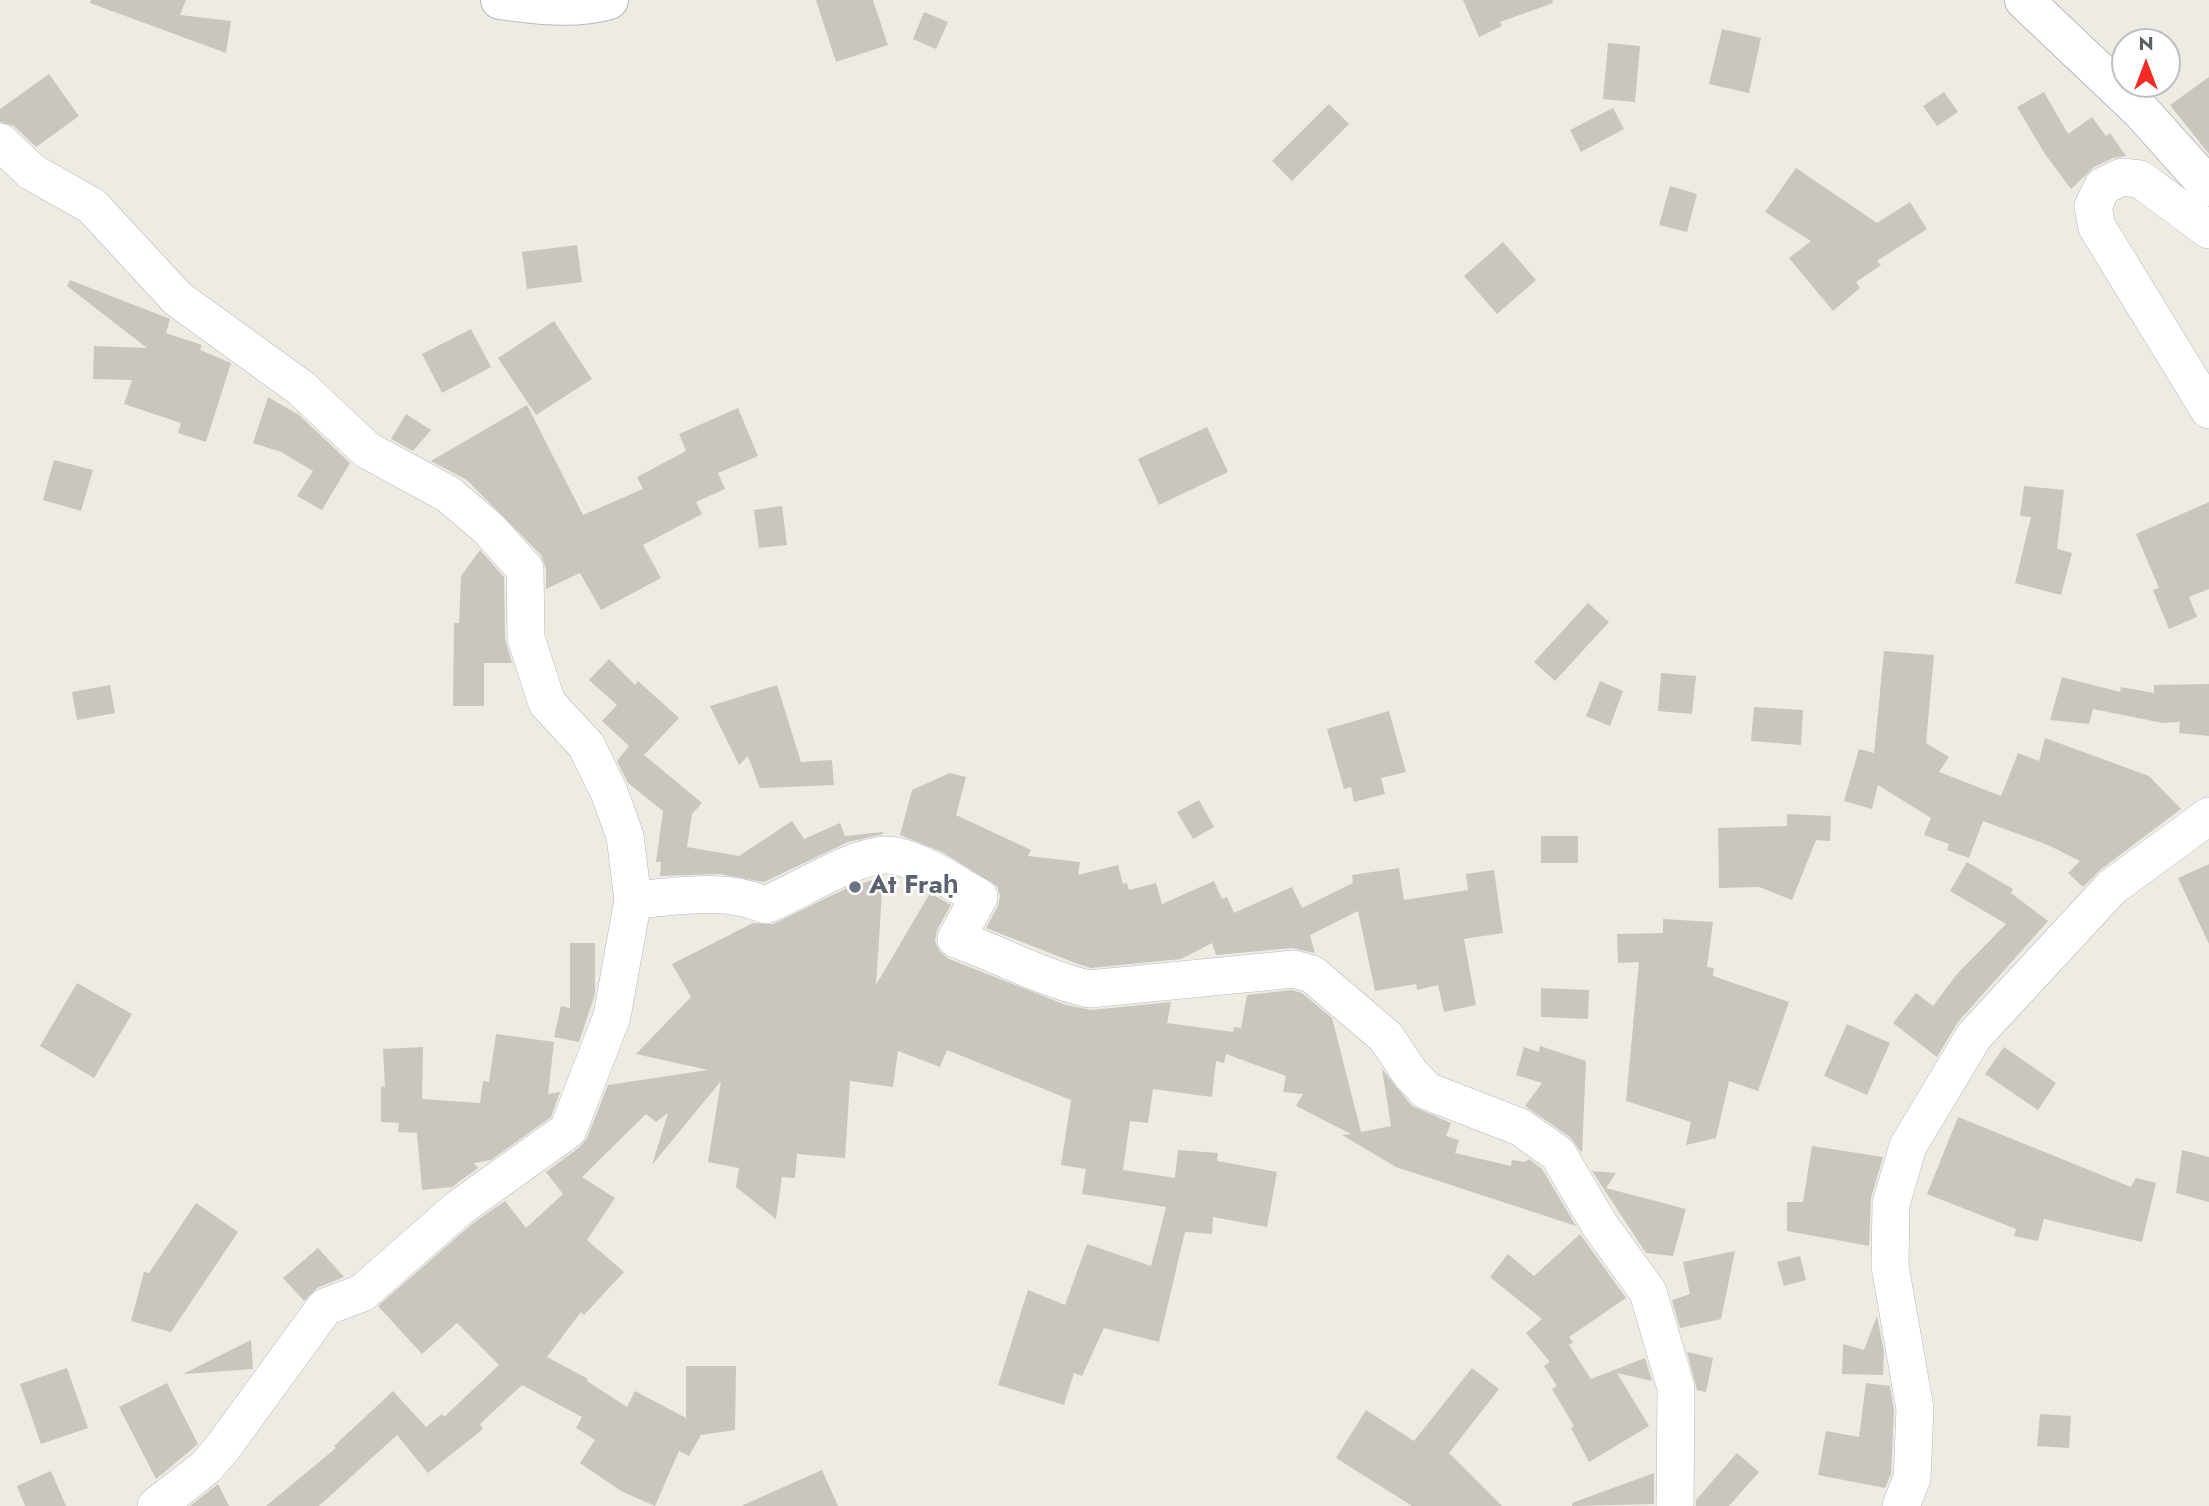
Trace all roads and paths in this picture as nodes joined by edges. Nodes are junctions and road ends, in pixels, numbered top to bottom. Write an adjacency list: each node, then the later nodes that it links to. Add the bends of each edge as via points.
1 (500, 0): 2 (main road, via 533,5)
2 (609, 0)
3 (2024, 0): 5 (main road, via 2141,111)
4 (0, 142): 9 (street, via 32,172 92,206 178,299 301,388 367,450 448,494 488,528 525,569 530,651 547,703 586,745 610,792 625,836)
5 (2209, 187)
6 (2209, 230): 7 (street, via 2140,179 2122,177 2103,186 2093,206 2097,227)
7 (2209, 410)
8 (2209, 816): 12 (street, via 2112,887 1974,1036 1908,1146 1891,1204 1890,1266 1915,1409 1912,1478)
9 (633, 900): 10 (street, via 612,1016 569,1130 459,1208 362,1293 325,1307 223,1447 206,1467); 11 (street, via 729,894 765,905 855,862 887,855 922,866 979,897 956,939 1074,985 1089,989 1294,969 1312,975 1386,1037 1427,1090 1520,1127 1558,1154 1599,1224 1648,1292 1676,1388)
10 (156, 1506)
11 (1675, 1506)
12 (1901, 1506)

